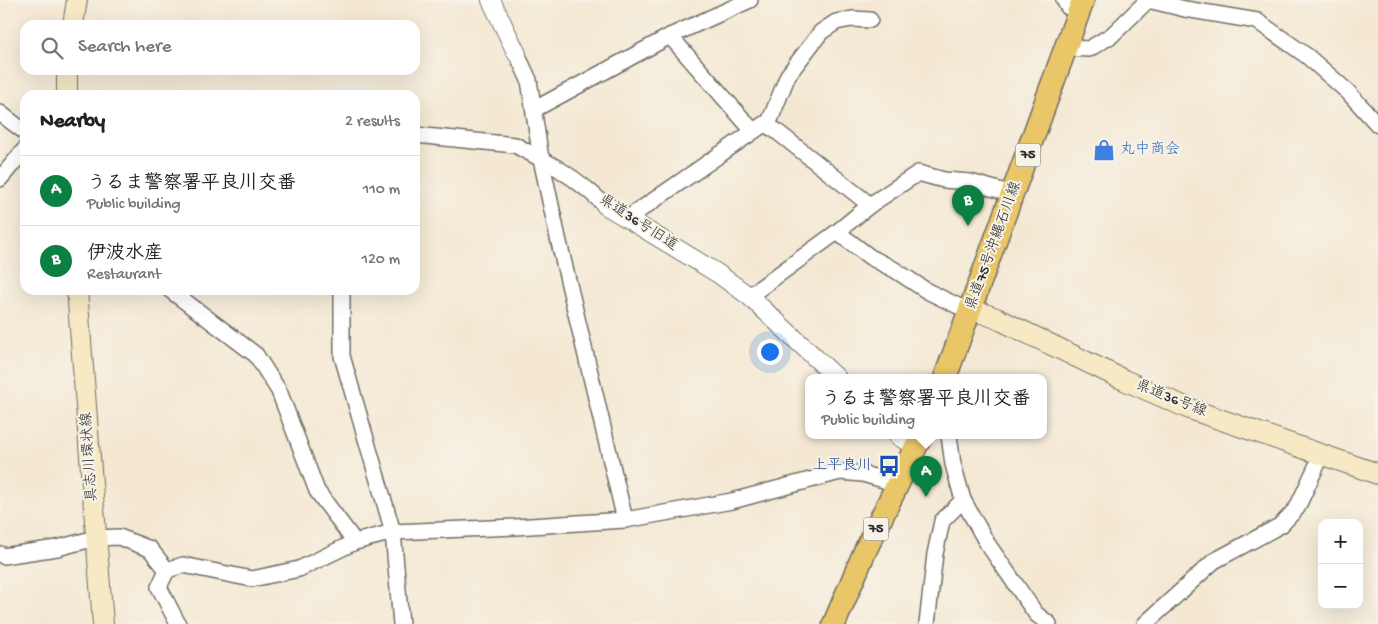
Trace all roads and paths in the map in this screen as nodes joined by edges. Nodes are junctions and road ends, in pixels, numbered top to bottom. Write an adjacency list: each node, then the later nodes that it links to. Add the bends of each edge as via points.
1 (78, 0): 5 (main road)
2 (491, 0): 9 (street)
3 (750, 0): 7 (street)
4 (1075, 4): 8 (main road, 県道75号沖縄石川線 / 75)
5 (74, 20)
6 (870, 20): 14 (street, via 852,18 836,22 821,32 788,75)
7 (670, 36): 12 (street); 17 (street)
8 (1067, 48): 15 (street, via 1089,49 1112,35 1148,0 1256,21 1307,56 1348,92); 22 (main road, 県道75号沖縄石川線 / 75)
9 (517, 54): 12 (street, via 528,80)
10 (68, 75): 11 (main road)
11 (67, 90)
12 (534, 109): 20 (street)
13 (0, 113): 16 (street)
14 (768, 125): 17 (street); 24 (street)
15 (1378, 125)
16 (20, 128)
17 (753, 131): 25 (street, via 634,214)
18 (420, 136): 20 (street, 県道36号旧道, via 515,145)
19 (20, 155): 21 (street)
20 (541, 159): 23 (street, 県道36号旧道, via 560,168); 40 (street)
21 (0, 179)
22 (1013, 194): 24 (street, via 918,173); 31 (main road, 県道75号沖縄石川線 / 75)
23 (605, 204): 25 (street, 県道36号旧道)
24 (870, 205): 26 (street)
25 (630, 221): 30 (street, 県道36号旧道)
26 (837, 232): 30 (street); 31 (street, via 870,257 927,291)
27 (77, 295): 42 (main road, 具志川環状線)
28 (177, 295): 43 (street, via 256,355 279,391 317,491)
29 (342, 295): 41 (street, via 342,356)
30 (749, 296): 32 (street, 県道36号旧道)
31 (971, 309): 33 (main road, 県道75号沖縄石川線 / 75); 36 (main road, 県道36号線, via 1190,408)
32 (833, 374)
33 (947, 374)
34 (912, 439): 38 (main road, 75)
35 (949, 439): 39 (street, via 952,464)
36 (1322, 454): 37 (main road, 県道36号線); 52 (street, via 1296,508 1282,525 1214,561)
37 (1378, 474)
38 (897, 487): 40 (street, via 863,474 840,472 732,501); 49 (main road, 75)
39 (963, 500): 50 (street, via 942,521); 51 (street, via 987,543 1036,614)
40 (625, 520): 41 (street)
41 (393, 532): 43 (street); 48 (street)
42 (96, 538): 44 (street, via 57,548); 45 (street, via 119,536 150,549); 46 (main road, 具志川環状線)
43 (355, 542): 45 (street, via 299,569 252,579 183,565)
44 (0, 554)
45 (167, 570): 47 (street, via 159,587)
46 (103, 624)
47 (178, 624)
48 (401, 624)
49 (834, 624)
50 (927, 624)
51 (1049, 624)
52 (1145, 624)

